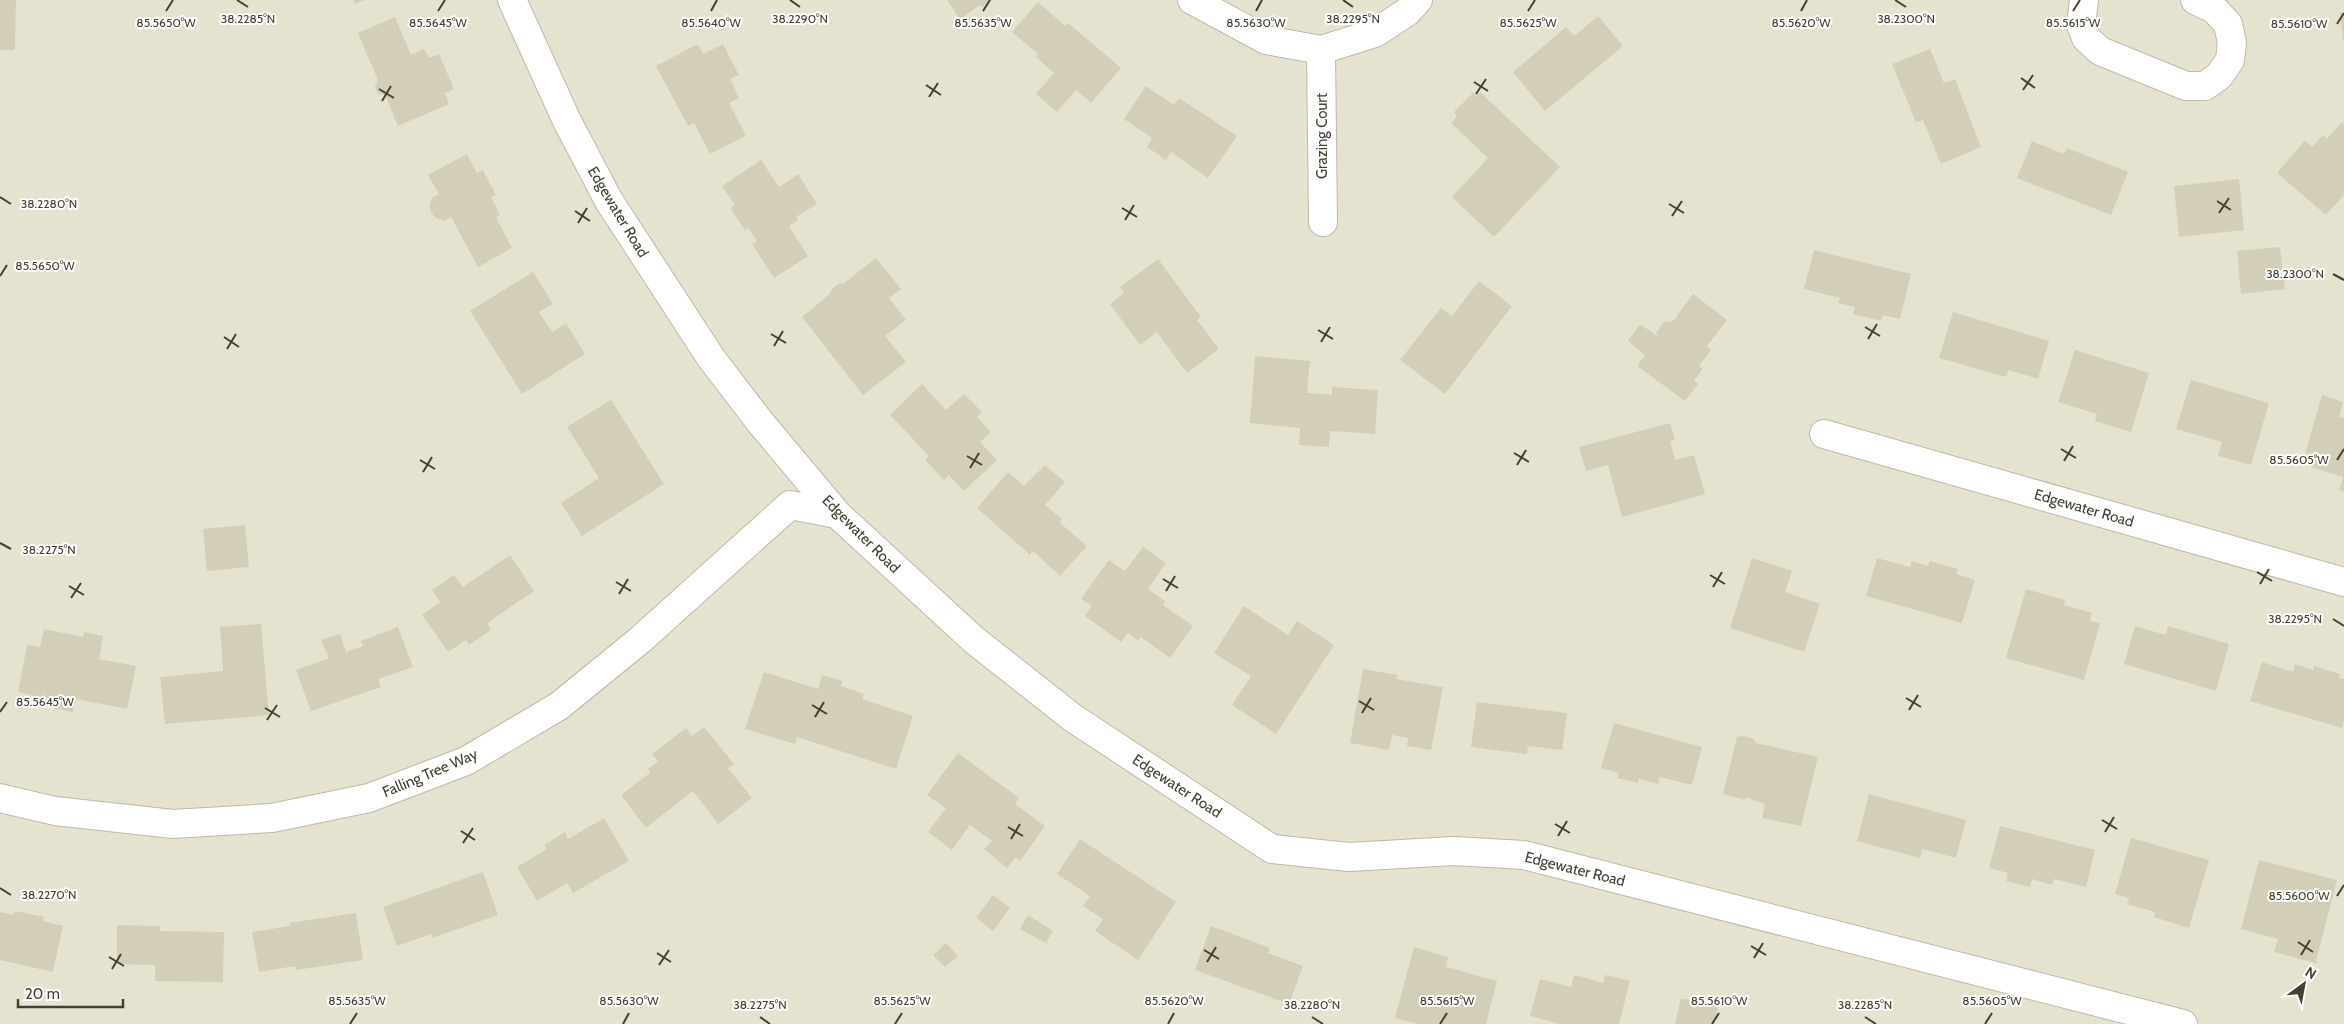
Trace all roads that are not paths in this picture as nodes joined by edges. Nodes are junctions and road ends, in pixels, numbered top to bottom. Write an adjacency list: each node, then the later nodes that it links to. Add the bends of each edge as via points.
1 (512, 0): 9 (street, Edgewater Road, via 568,122 609,201 711,358)
2 (1192, 0): 6 (street, via 1266,40)
3 (1418, 0): 6 (street, via 1407,12 1375,33)
4 (2084, 0): 5 (street, via 2081,25 2086,38 2100,51 2186,86 2205,86 2219,76 2230,60 2232,43 2228,24 2214,9)
5 (2195, 0)
6 (1321, 50): 7 (street, Grazing Court)
7 (1323, 222)
8 (1824, 434): 10 (street, Edgewater Road)
9 (837, 514): 11 (street, Falling Tree Way, via 790,505 640,640 559,706 466,761 369,798 272,818 173,824 55,811); 12 (street, Edgewater Road, via 974,640 1073,718 1272,849 1349,857 1454,851 1524,855)
10 (2344, 582)
11 (0, 798)
12 (2183, 1024)

